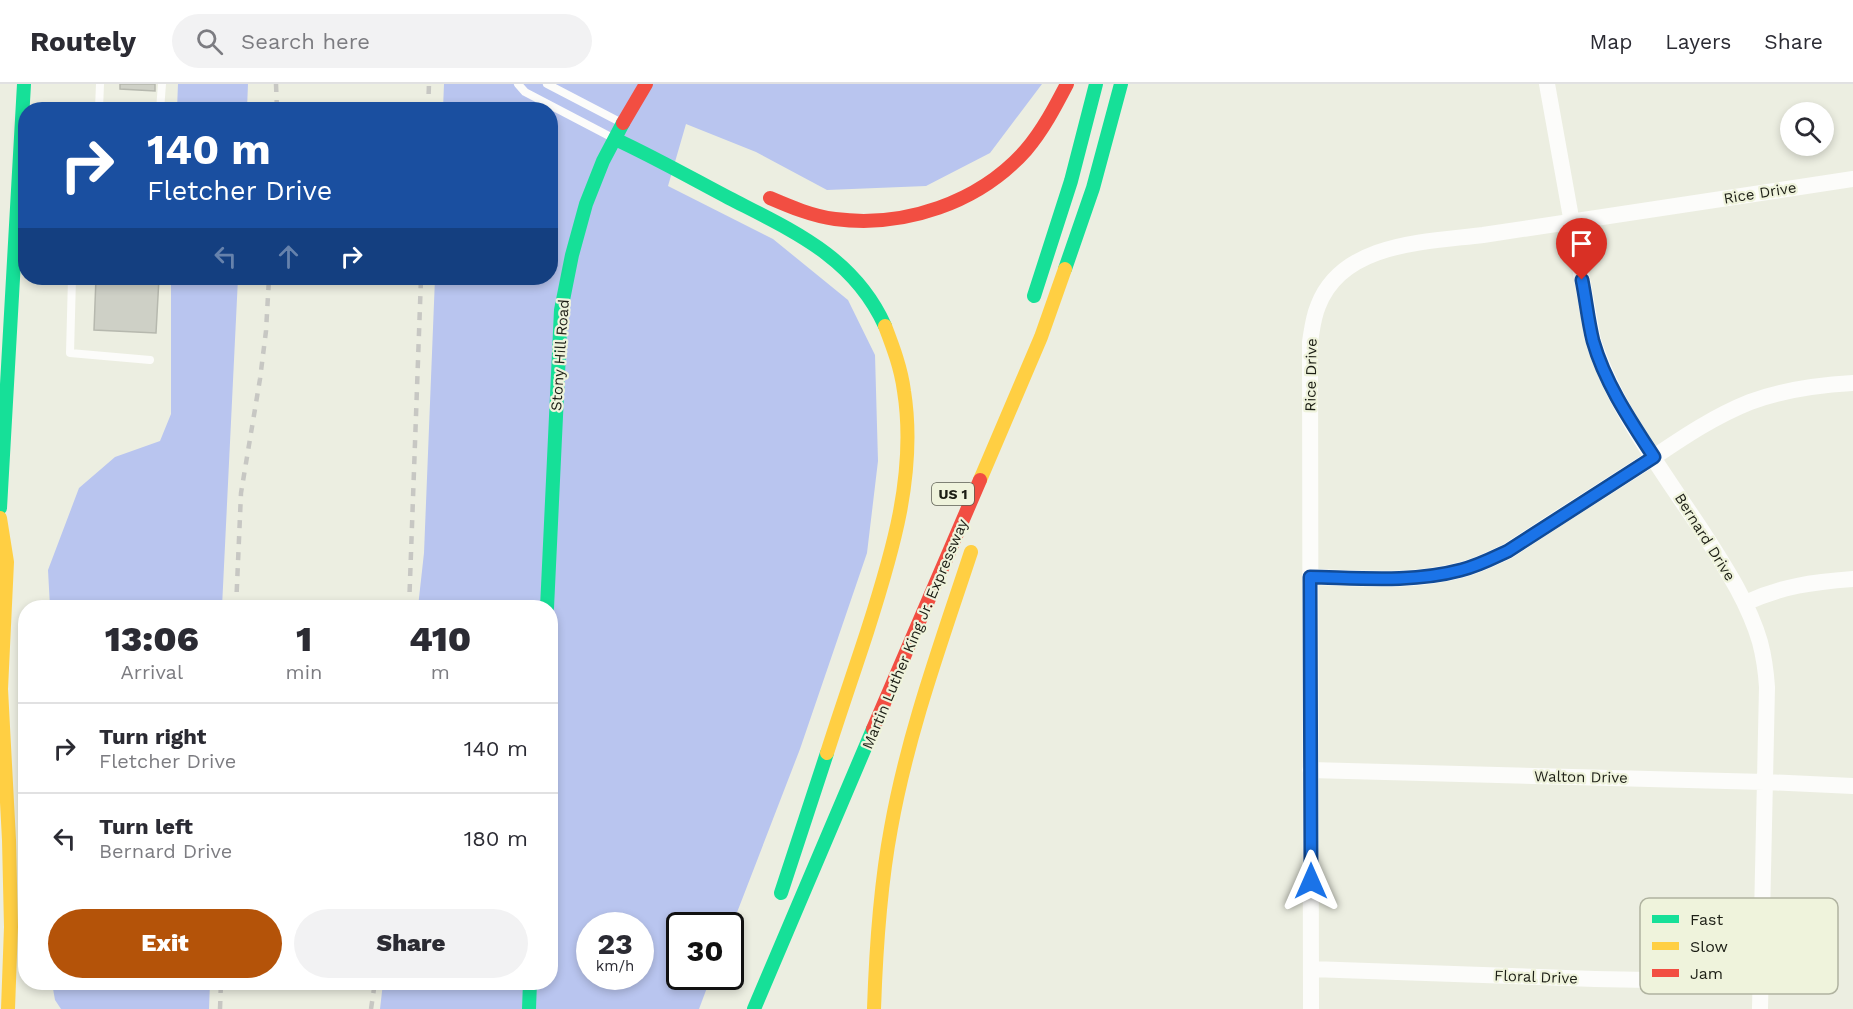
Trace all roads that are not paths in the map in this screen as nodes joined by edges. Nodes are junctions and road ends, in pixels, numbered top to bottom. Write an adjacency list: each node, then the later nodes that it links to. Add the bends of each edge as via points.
1 (24, 84): 11 (main road)
2 (100, 84): 12 (lane)
3 (162, 84): 13 (lane)
4 (518, 84): 14 (lane, via 525,93)
5 (547, 84): 16 (lane)
6 (646, 84): 16 (main road, Stony Hill Road)
7 (1067, 84): 19 (main road, via 1045,124 1018,158 985,186 946,207 901,220 842,221 803,213)
8 (1096, 84): 25 (main road, via 1071,181)
9 (1121, 84): 26 (main road, Martin Luther King Jr. Expressway / US 1, via 1093,188)
10 (1547, 84): 22 (street, Bernard Drive)
11 (24, 102)
12 (99, 102)
13 (161, 102)
14 (543, 102)
15 (558, 110): 17 (lane)
16 (627, 125): 17 (main road, Stony Hill Road)
17 (615, 139): 36 (main road, Stony Hill Road, via 578,230 561,310); 38 (main road, Martin Luther King Jr. Expressway, via 799,234 830,255 871,298 889,334 902,374 907,417 903,491 894,543 779,899)
18 (1853, 179): 22 (street, Rice Drive)
19 (757, 191)
20 (0, 209): 21 (street)
21 (18, 210)
22 (1572, 221): 29 (street, Bernard Drive, via 1593,340 1624,411); 34 (street, Rice Drive, via 1380,252 1359,260 1333,280 1318,305 1310,342)
23 (18, 253): 31 (main road)
24 (72, 285): 27 (lane, via 70,353)
25 (1029, 310)
26 (1041, 337): 30 (main road); 48 (main road, Martin Luther King Jr. Expressway / US 1)
27 (150, 360)
28 (1853, 383): 29 (street, via 1811,387 1751,402 1706,423)
29 (1654, 457): 34 (street, via 1483,563 1417,578); 37 (street, Bernard Drive)
30 (993, 484)
31 (0, 508)
32 (0, 518): 46 (main road, via 7,562 1,689 11,927)
33 (974, 541): 49 (main road, via 926,688 898,792 881,889)
34 (1310, 577): 39 (street, Rice Drive)
35 (1853, 579): 37 (street, via 1790,586)
36 (547, 600)
37 (1745, 603): 40 (street, Bernard Drive, via 1764,660)
38 (843, 751)
39 (1310, 770): 40 (street, Walton Drive); 43 (street, Rice Drive)
40 (1765, 782): 41 (street, Walton Drive); 42 (street, Bernard Drive)
41 (1853, 786)
42 (1762, 898)
43 (1311, 969): 44 (street, Floral Drive); 50 (street, Rice Drive)
44 (1640, 980)
45 (530, 990): 47 (main road)
46 (8, 1009)
47 (529, 1009)
48 (754, 1009)
49 (874, 1009)
50 (1311, 1009)

